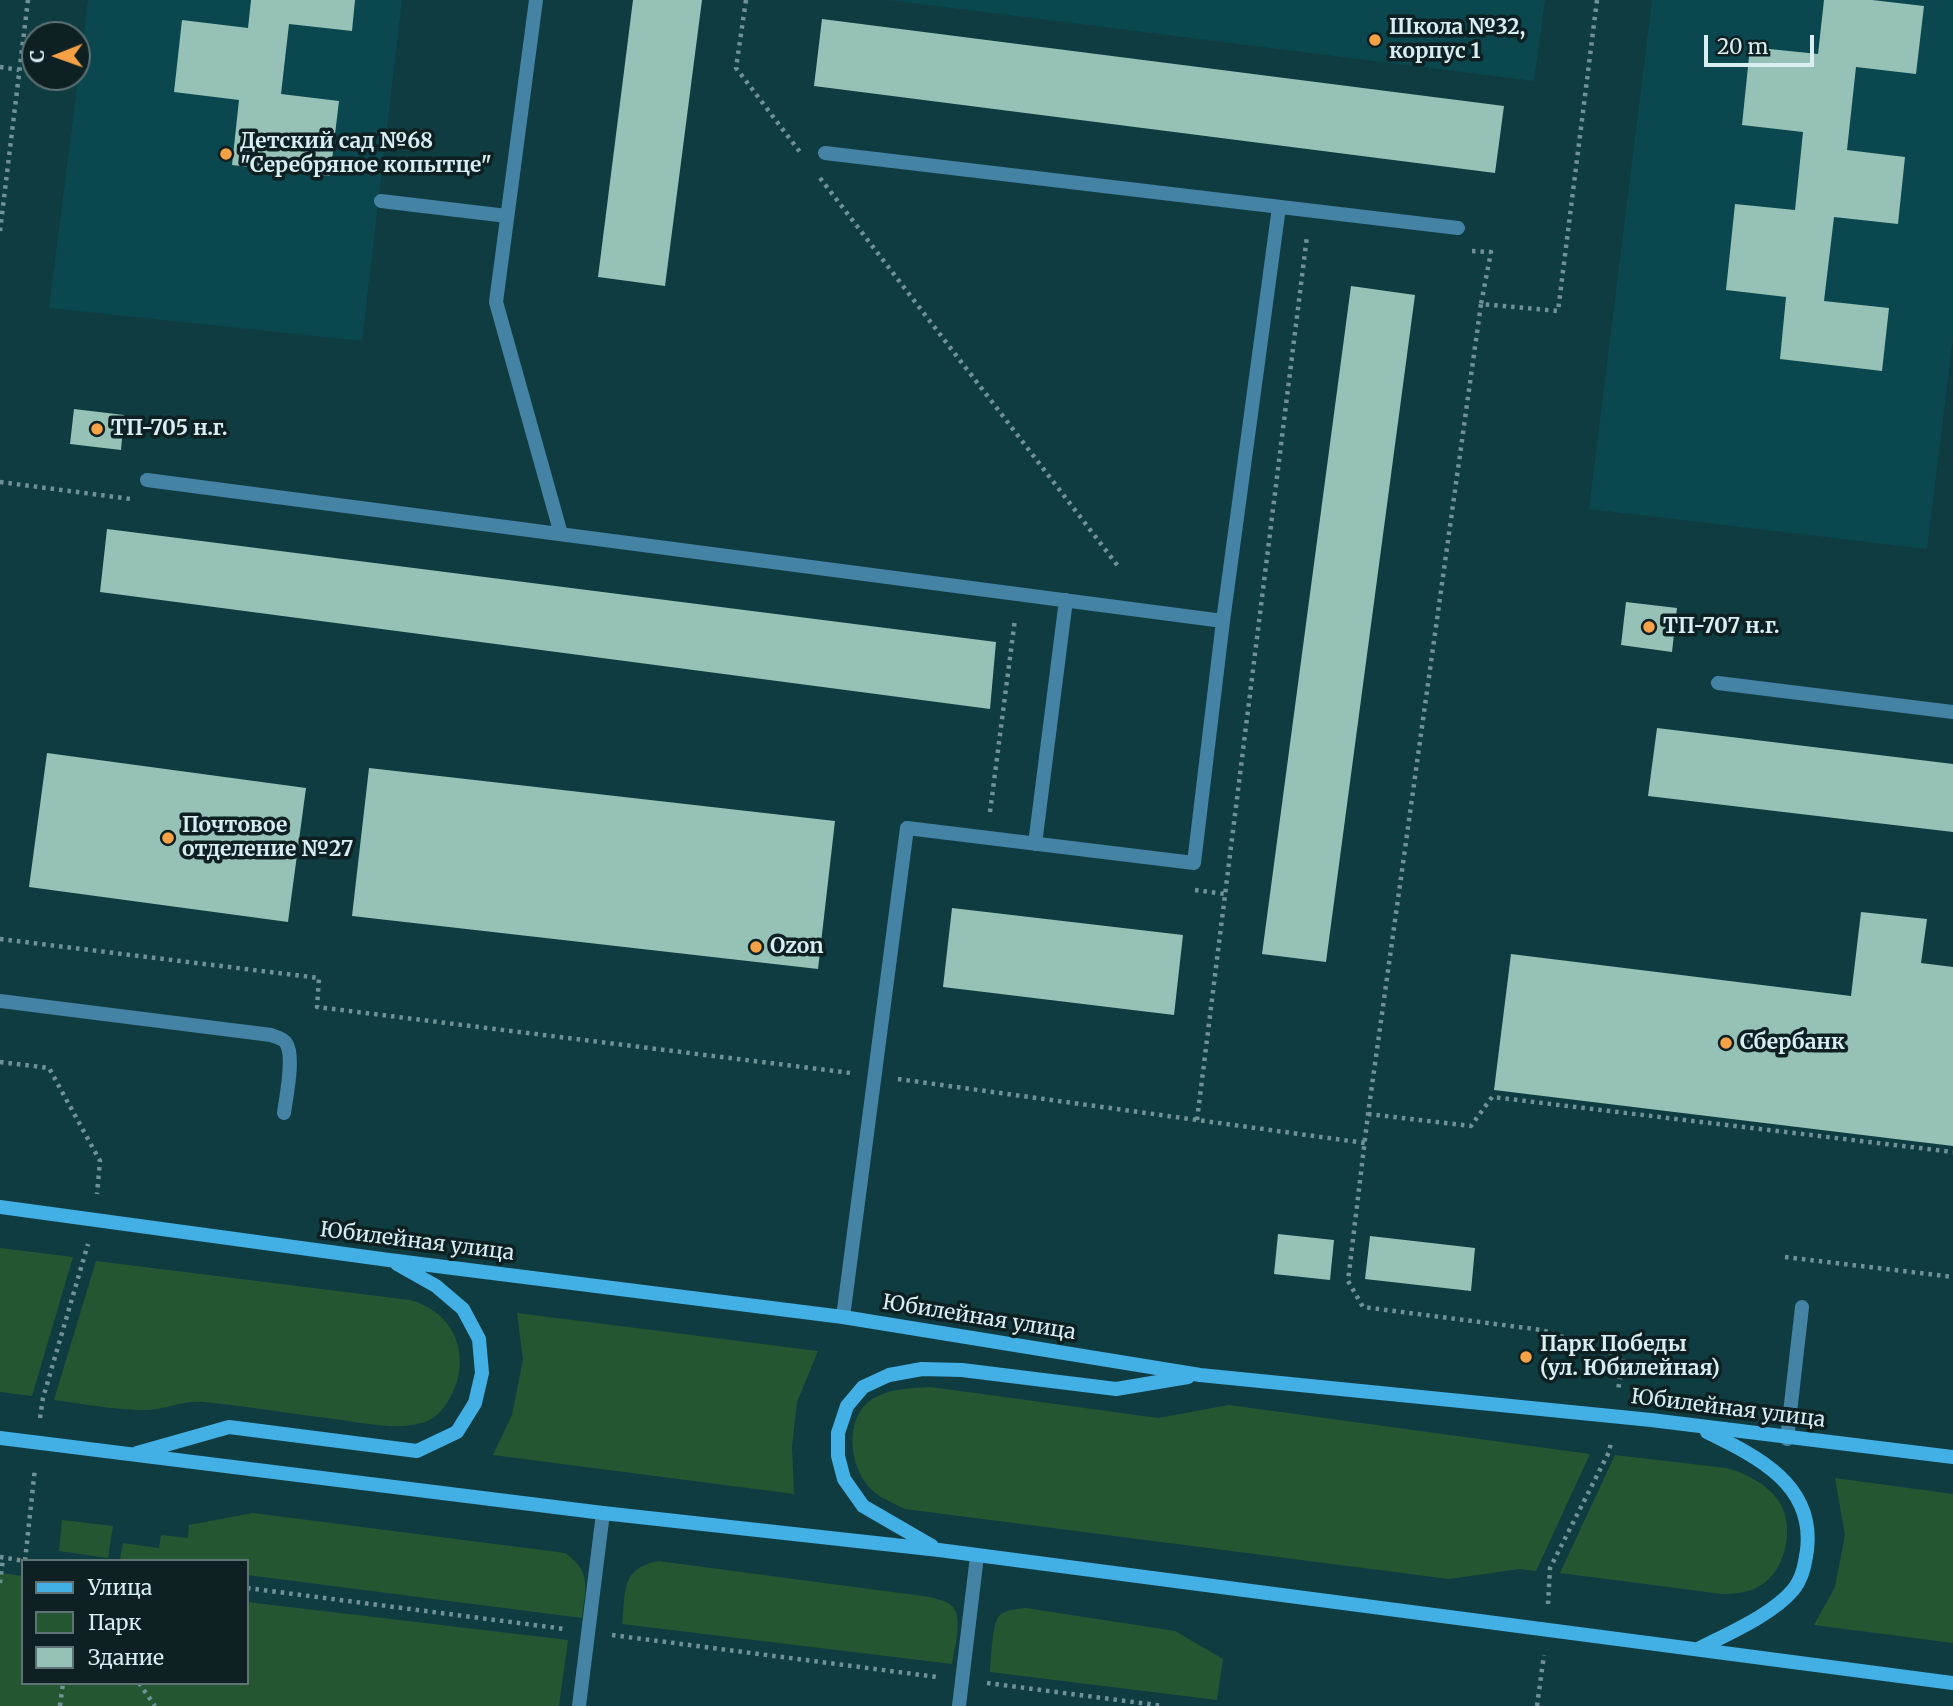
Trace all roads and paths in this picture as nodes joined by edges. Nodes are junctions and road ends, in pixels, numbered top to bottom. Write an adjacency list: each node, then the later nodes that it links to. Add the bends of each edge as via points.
1 (28, 0): 6 (path)
2 (536, 0): 12 (lane)
3 (746, 0): 8 (path, via 736,68)
4 (1597, 0): 17 (path, via 1558,311)
5 (0, 67): 6 (path)
6 (19, 70): 14 (path)
7 (825, 153): 11 (lane)
8 (804, 157)
9 (813, 168): 22 (path)
10 (381, 201): 12 (lane)
11 (1279, 207): 13 (lane); 25 (lane)
12 (507, 216): 21 (lane, via 496,302)
13 (1458, 228)
14 (0, 231)
15 (1320, 237): 31 (path, via 1307,236)
16 (1464, 250): 17 (path, via 1491,252)
17 (1481, 303): 37 (path)
18 (147, 480): 21 (lane)
19 (0, 482): 20 (path)
20 (137, 500)
21 (561, 534): 23 (lane)
22 (1118, 566)
23 (1066, 600): 25 (lane); 29 (lane)
24 (1015, 613): 28 (path)
25 (1223, 621): 29 (lane, via 1194,863)
26 (1718, 683): 27 (lane)
27 (1953, 712)
28 (986, 838): 29 (lane); 35 (lane, via 907,828)
29 (1035, 844)
30 (1185, 889): 31 (path)
31 (1225, 894): 38 (path)
32 (0, 939): 35 (path, via 319,978 317,1007)
33 (0, 1001): 36 (lane, via 282,1039 290,1058)
34 (0, 1062): 41 (path, via 49,1068 100,1161)
35 (874, 1076): 38 (path); 46 (lane)
36 (284, 1113)
37 (1368, 1114): 38 (path, via 1365,1143); 39 (path, via 1471,1126 1492,1097)
38 (1197, 1120)
39 (1953, 1152)
40 (0, 1207): 41 (main road, Юбилейная улица)
41 (95, 1219): 43 (main road, Юбилейная улица); 51 (path, via 43,1398)
42 (1785, 1257): 44 (path)
43 (389, 1260): 46 (main road, Юбилейная улица); 52 (main road, via 436,1286 463,1309 479,1339 482,1373 475,1403 457,1432 417,1451 229,1427)
44 (1953, 1277)
45 (1802, 1307): 50 (lane)
46 (843, 1317): 47 (main road, Юбилейная улица)
47 (1200, 1375): 48 (main road, Юбилейная улица); 55 (main road, via 1116,1389 922,1369 890,1375 863,1387 847,1406 838,1433 844,1479 863,1506)
48 (1698, 1427): 50 (main road, Юбилейная улица); 63 (main road, via 1756,1457 1789,1484 1804,1513 1808,1542 1805,1568 1794,1590 1760,1617)
49 (0, 1438): 51 (main road)
50 (1787, 1439): 53 (main road, Юбилейная улица)
51 (37, 1443): 52 (main road); 58 (path)
52 (129, 1456): 54 (main road)
53 (1953, 1457)
54 (603, 1513): 55 (main road); 62 (lane)
55 (939, 1550): 56 (main road)
56 (977, 1556): 63 (main road); 64 (lane)
57 (2, 1558): 59 (path); 60 (path)
58 (25, 1559)
59 (21, 1560)
60 (0, 1583)
61 (248, 1588): 62 (path)
62 (589, 1632): 64 (path); 70 (lane)
63 (1698, 1649): 65 (main road)
64 (962, 1680): 71 (lane); 72 (path)
65 (1953, 1683)
66 (63, 1685): 68 (path)
67 (140, 1685): 69 (path)
68 (60, 1706)
69 (155, 1706)
70 (579, 1706)
71 (959, 1706)
72 (1164, 1706)

